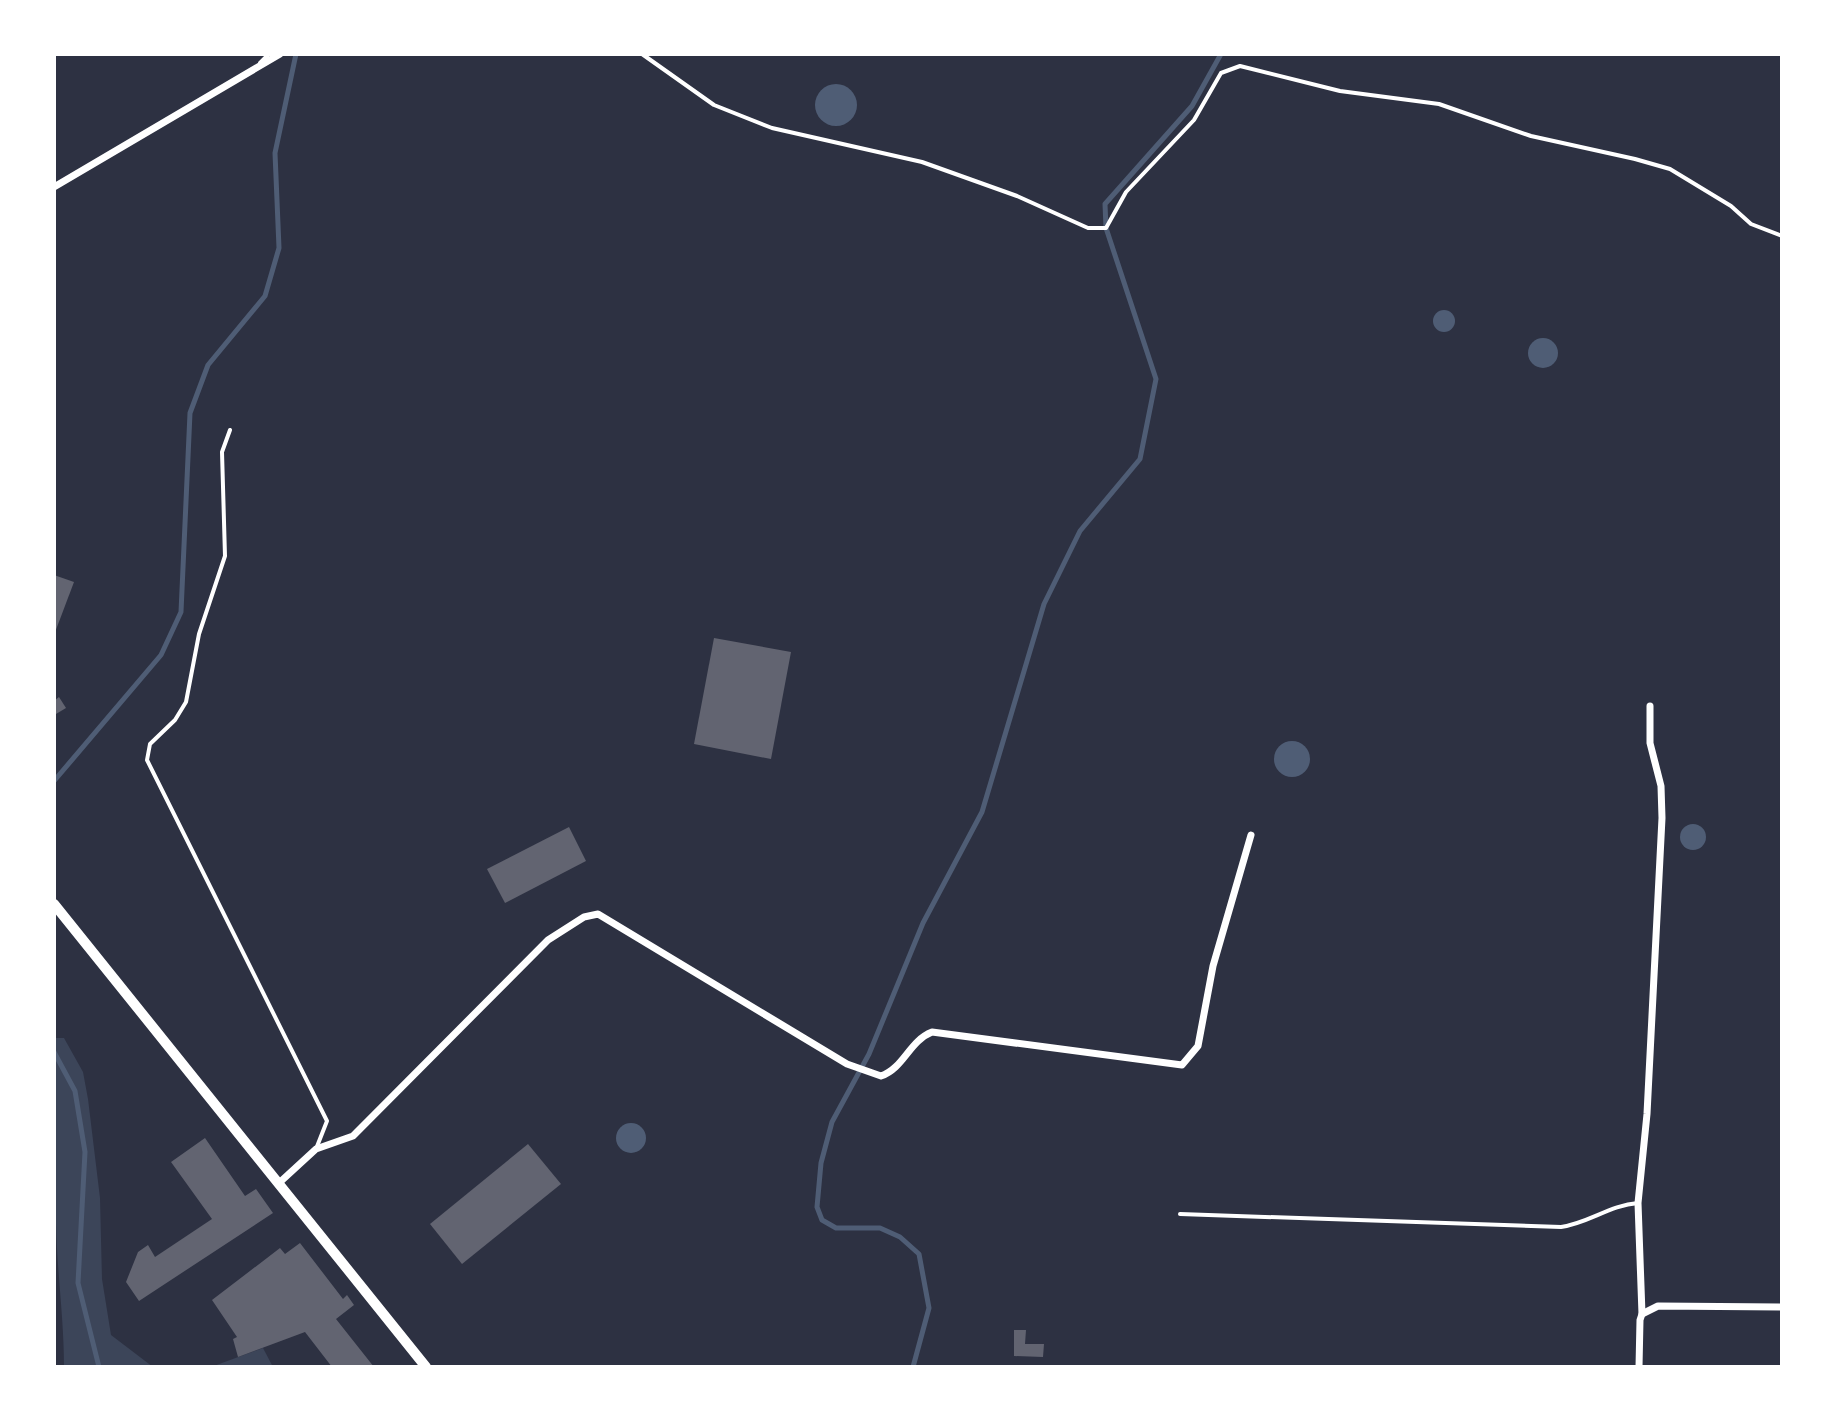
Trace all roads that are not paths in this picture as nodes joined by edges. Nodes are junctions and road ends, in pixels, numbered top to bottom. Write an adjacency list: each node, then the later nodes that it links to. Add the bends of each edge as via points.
1 (269, 54): 4 (lane)
2 (280, 54): 4 (street)
3 (642, 54): 6 (lane, via 714,105 772,128 922,162 1088,228 1106,228 1126,192 1194,120 1221,73 1240,66 1340,91 1439,104 1531,136 1670,169 1751,224)
4 (258, 65): 5 (street)
5 (54, 187)
6 (1782, 236)
7 (230, 430): 11 (lane, via 222,452 225,556 199,634 186,702 150,744 147,760 327,1121)
8 (1650, 706): 13 (street, via 1662,818)
9 (1251, 835): 11 (street, via 1213,966 1198,1046 1182,1065 932,1032 920,1037 892,1072 881,1076 847,1064 598,914 548,940 353,1136)
10 (54, 904): 12 (main road)
11 (316, 1149): 12 (street)
12 (279, 1183): 17 (main road)
13 (1638, 1203): 14 (lane, via 1617,1204 1586,1223 1561,1227); 16 (street)
14 (1180, 1214)
15 (1782, 1307): 16 (street, via 1658,1306)
16 (1642, 1314): 18 (street)
17 (426, 1367)
18 (1639, 1367)

